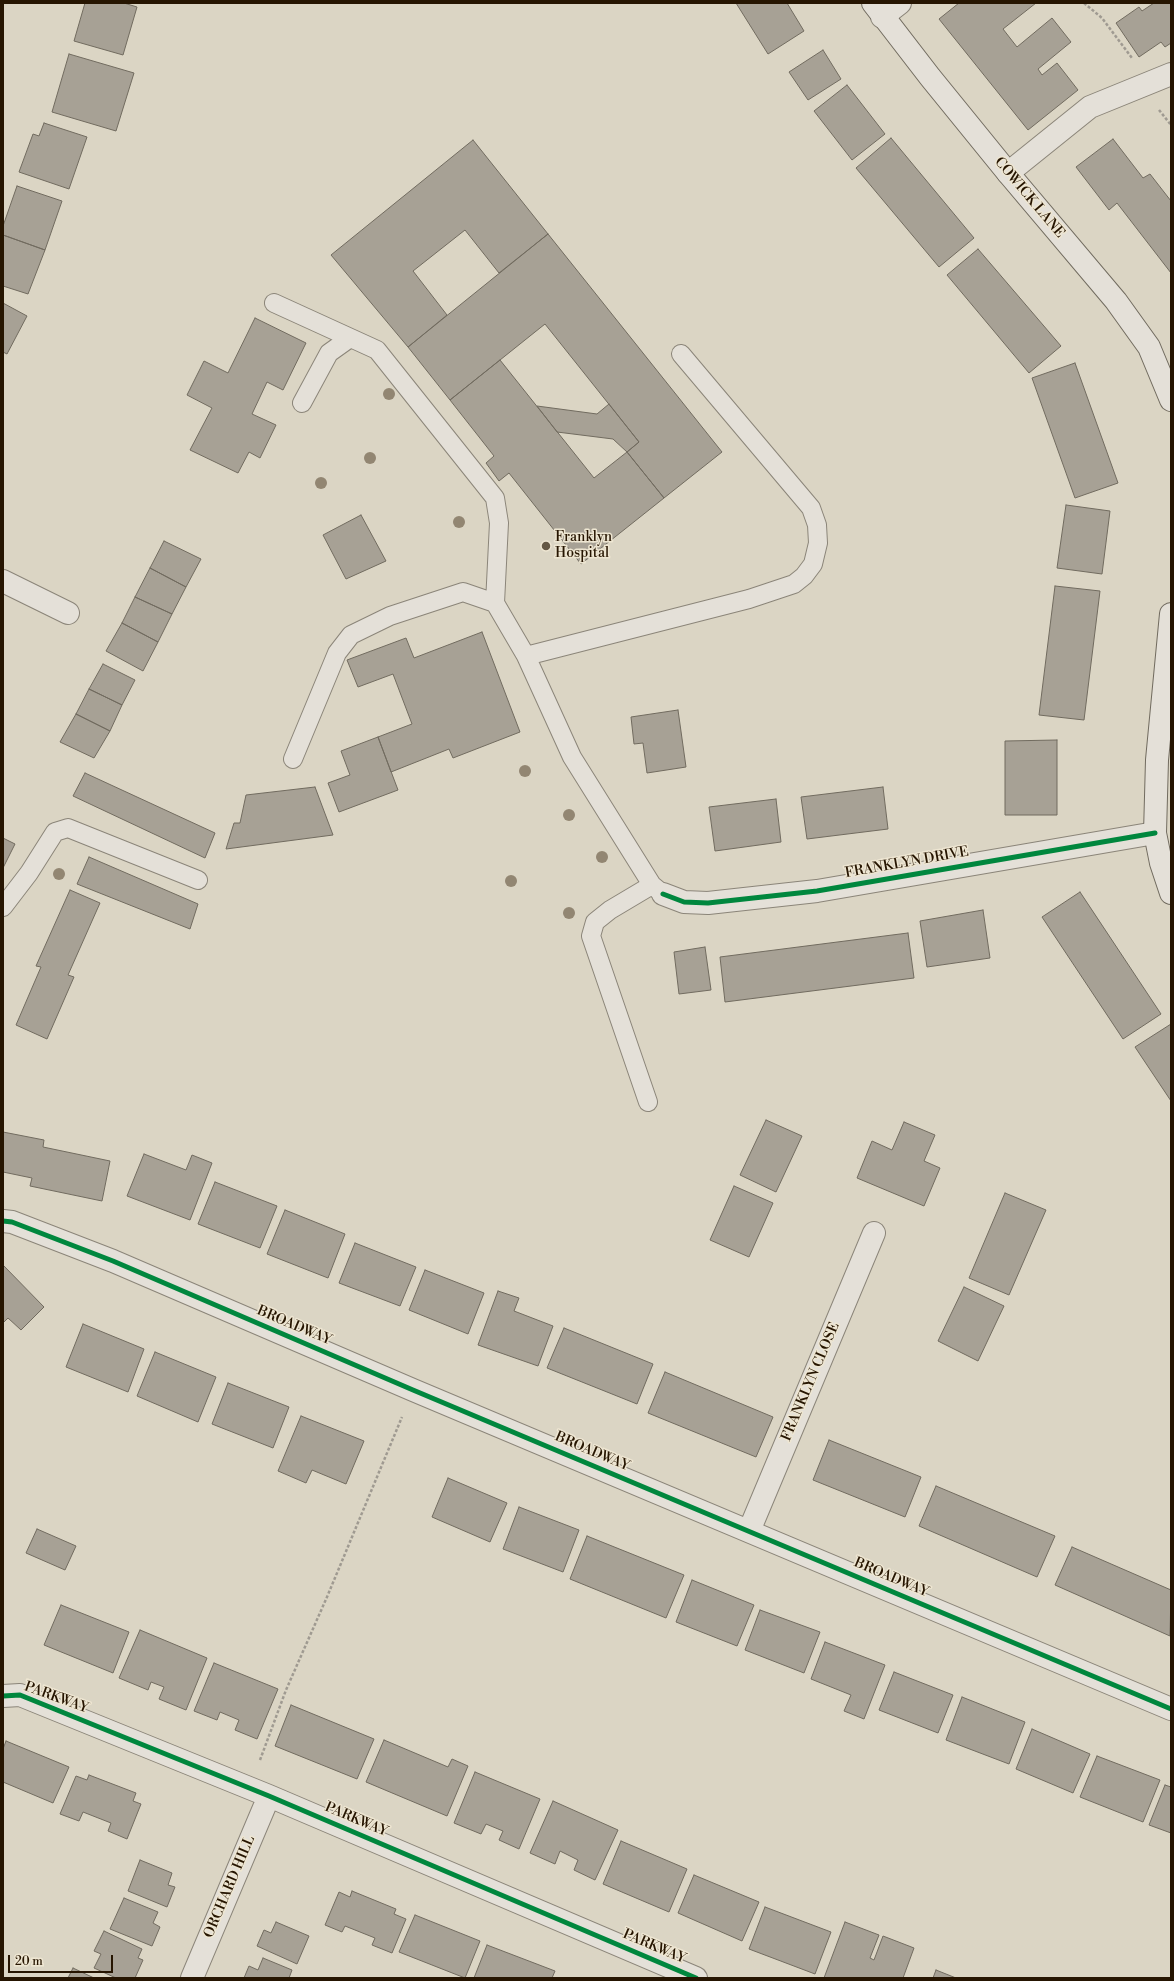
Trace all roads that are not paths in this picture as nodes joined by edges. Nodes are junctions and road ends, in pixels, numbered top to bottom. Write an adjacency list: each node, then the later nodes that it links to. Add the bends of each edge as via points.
1 (900, 3): 2 (street)
2 (878, 10): 4 (street, COWICK LANE)
3 (1171, 74): 4 (street, via 1090,107)
4 (1008, 173): 8 (street, COWICK LANE, via 1116,301)
5 (274, 303): 6 (lane)
6 (350, 338): 10 (lane, via 329,354); 12 (lane, via 377,350 495,498 499,523)
7 (681, 354): 15 (lane, via 811,508 817,525 818,543 813,564 794,584 749,599)
8 (1166, 375): 9 (street, COWICK LANE)
9 (1171, 400)
10 (302, 404)
11 (3, 581): 13 (street)
12 (495, 603): 15 (lane); 16 (lane, via 463,592 390,616 351,635 337,653)
13 (68, 613)
14 (1171, 614): 17 (street, via 1157,760)
15 (526, 656): 19 (lane, via 572,757)
16 (294, 759)
17 (1155, 833): 19 (street, FRANKLYN DRIVE, via 817,891 708,903 684,902); 20 (street)
18 (198, 880): 21 (lane, via 68,828 55,832)
19 (657, 889): 22 (lane, via 610,910 595,922 591,936)
20 (1171, 893)
21 (3, 907)
22 (648, 1102)
23 (3, 1221): 25 (street, BROADWAY, via 12,1222 114,1261 413,1390)
24 (874, 1233): 25 (street, FRANKLYN CLOSE)
25 (749, 1530): 27 (street, BROADWAY)
26 (3, 1696): 28 (street, PARKWAY, via 20,1695)
27 (1171, 1709)
28 (259, 1792): 29 (street, ORCHARD HILL); 30 (street, PARKWAY)
29 (192, 1978)
30 (696, 1978)

